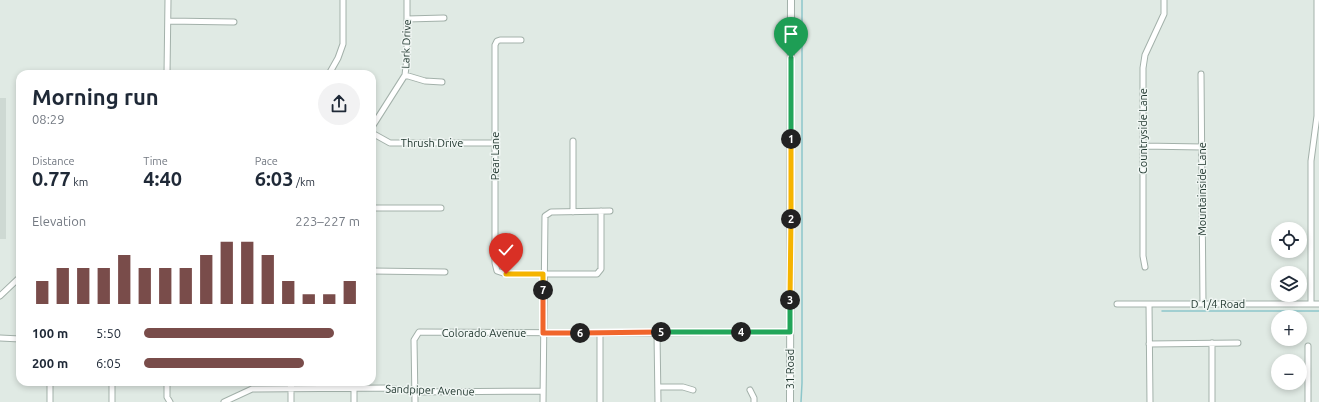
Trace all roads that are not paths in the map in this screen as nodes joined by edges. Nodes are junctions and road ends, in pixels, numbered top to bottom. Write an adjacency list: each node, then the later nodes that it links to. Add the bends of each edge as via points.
1 (168, 0): 10 (street)
2 (343, 0): 14 (street, via 343,44)
3 (407, 0): 9 (street, Lark Drive)
4 (791, 0): 43 (street, 31 Road)
5 (1164, 0): 24 (street, Countryside Lane, via 1162,19 1145,54)
6 (1317, 0): 7 (street)
7 (1318, 17): 17 (street)
8 (444, 18): 9 (street)
9 (407, 19): 16 (street, Lark Drive)
10 (168, 21): 11 (street); 13 (street)
11 (234, 22)
12 (521, 40): 23 (street, Pear Lane, via 497,41 495,45)
13 (168, 70)
14 (330, 70)
15 (1201, 74): 25 (street, Mountainside Lane)
16 (405, 75): 18 (street, via 425,81); 19 (street, Lark Drive)
17 (1318, 80): 21 (street)
18 (442, 82)
19 (376, 121)
20 (376, 136): 23 (street, Thrush Drive, via 390,143)
21 (1316, 139): 40 (street, via 1311,161)
22 (573, 141): 30 (street)
23 (495, 143): 34 (street, Pear Lane, via 497,272)
24 (1143, 146): 25 (street); 31 (street, Countryside Lane)
25 (1202, 147): 39 (street, Mountainside Lane)
26 (376, 208): 27 (street)
27 (441, 208)
28 (601, 211): 29 (street); 30 (street); 34 (street, via 599,273)
29 (610, 211)
30 (572, 212): 34 (street, via 546,214)
31 (1145, 266)
32 (376, 271): 33 (street)
33 (445, 272)
34 (543, 274): 44 (street)
35 (16, 280): 36 (street)
36 (1, 292)
37 (1117, 304): 38 (street, D 1/4 Road)
38 (1149, 304): 39 (street, D 1/4 Road); 50 (street)
39 (1203, 304): 40 (street, D 1/4 Road)
40 (1311, 304): 41 (street, D 1/4 Road)
41 (1319, 304)
42 (657, 332): 43 (street, Colorado Avenue); 45 (street, Colorado Avenue); 55 (street)
43 (790, 332): 73 (street, 31 Road)
44 (543, 333): 45 (street, Colorado Avenue); 60 (street); 61 (street, Colorado Avenue, via 418,332 414,340)
45 (600, 333): 70 (street)
46 (0, 338): 47 (street)
47 (16, 339)
48 (1212, 343): 49 (street); 50 (street); 75 (street)
49 (1238, 343)
50 (1149, 344): 74 (street)
51 (1308, 346): 76 (street)
52 (50, 386): 62 (street)
53 (112, 386): 63 (street)
54 (167, 386): 64 (street, via 167,397)
55 (658, 387): 58 (street, via 683,387); 71 (street)
56 (291, 388): 57 (street, Sandpiper Avenue); 65 (street, Sandpiper Avenue, via 252,388); 66 (street)
57 (354, 389): 61 (street, Sandpiper Avenue, via 387,388); 67 (street)
58 (693, 390)
59 (750, 390): 72 (street)
60 (543, 391): 61 (street, Sandpiper Avenue); 69 (street)
61 (414, 392): 68 (street)
62 (50, 402)
63 (112, 402)
64 (170, 402)
65 (224, 402)
66 (291, 402)
67 (354, 402)
68 (415, 402)
69 (543, 402)
70 (600, 402)
71 (658, 402)
72 (754, 402)
73 (790, 402)
74 (1150, 402)
75 (1212, 402)
76 (1308, 402)

